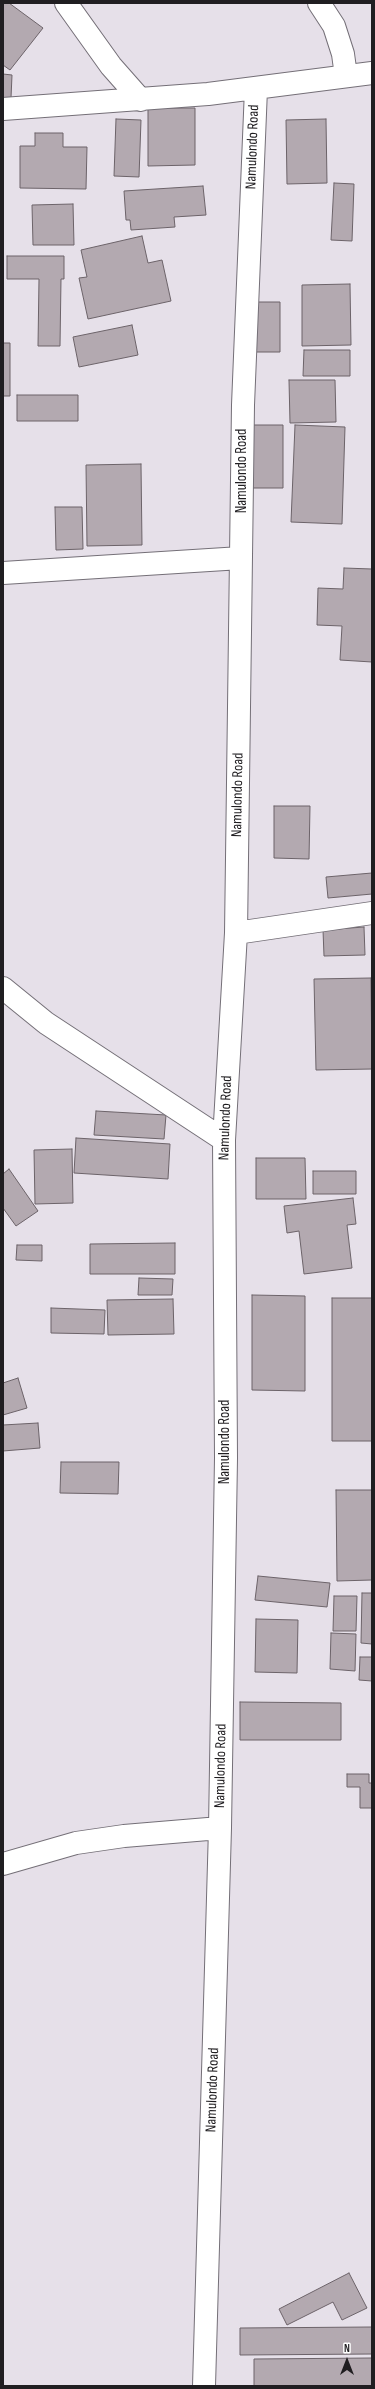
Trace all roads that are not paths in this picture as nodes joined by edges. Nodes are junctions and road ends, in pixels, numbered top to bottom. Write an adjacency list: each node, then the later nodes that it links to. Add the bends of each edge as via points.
1 (66, 3): 6 (street, via 111,66)
2 (319, 3): 4 (street, via 334,26 343,54)
3 (372, 73): 4 (street)
4 (346, 76): 5 (street)
5 (256, 89): 6 (street, Namulondo Road); 8 (street, Namulondo Road, via 243,405)
6 (141, 100): 7 (street, Namulondo Road)
7 (3, 108)
8 (241, 558): 9 (street); 11 (street, Namulondo Road)
9 (3, 573)
10 (372, 913): 11 (street)
11 (236, 933): 13 (street, Namulondo Road)
12 (3, 988): 13 (street, via 46,1023)
13 (224, 1140): 14 (street, Namulondo Road, via 226,1458)
14 (220, 1828): 15 (street, via 76,1843); 16 (street, Namulondo Road)
15 (3, 1864)
16 (204, 2386)

